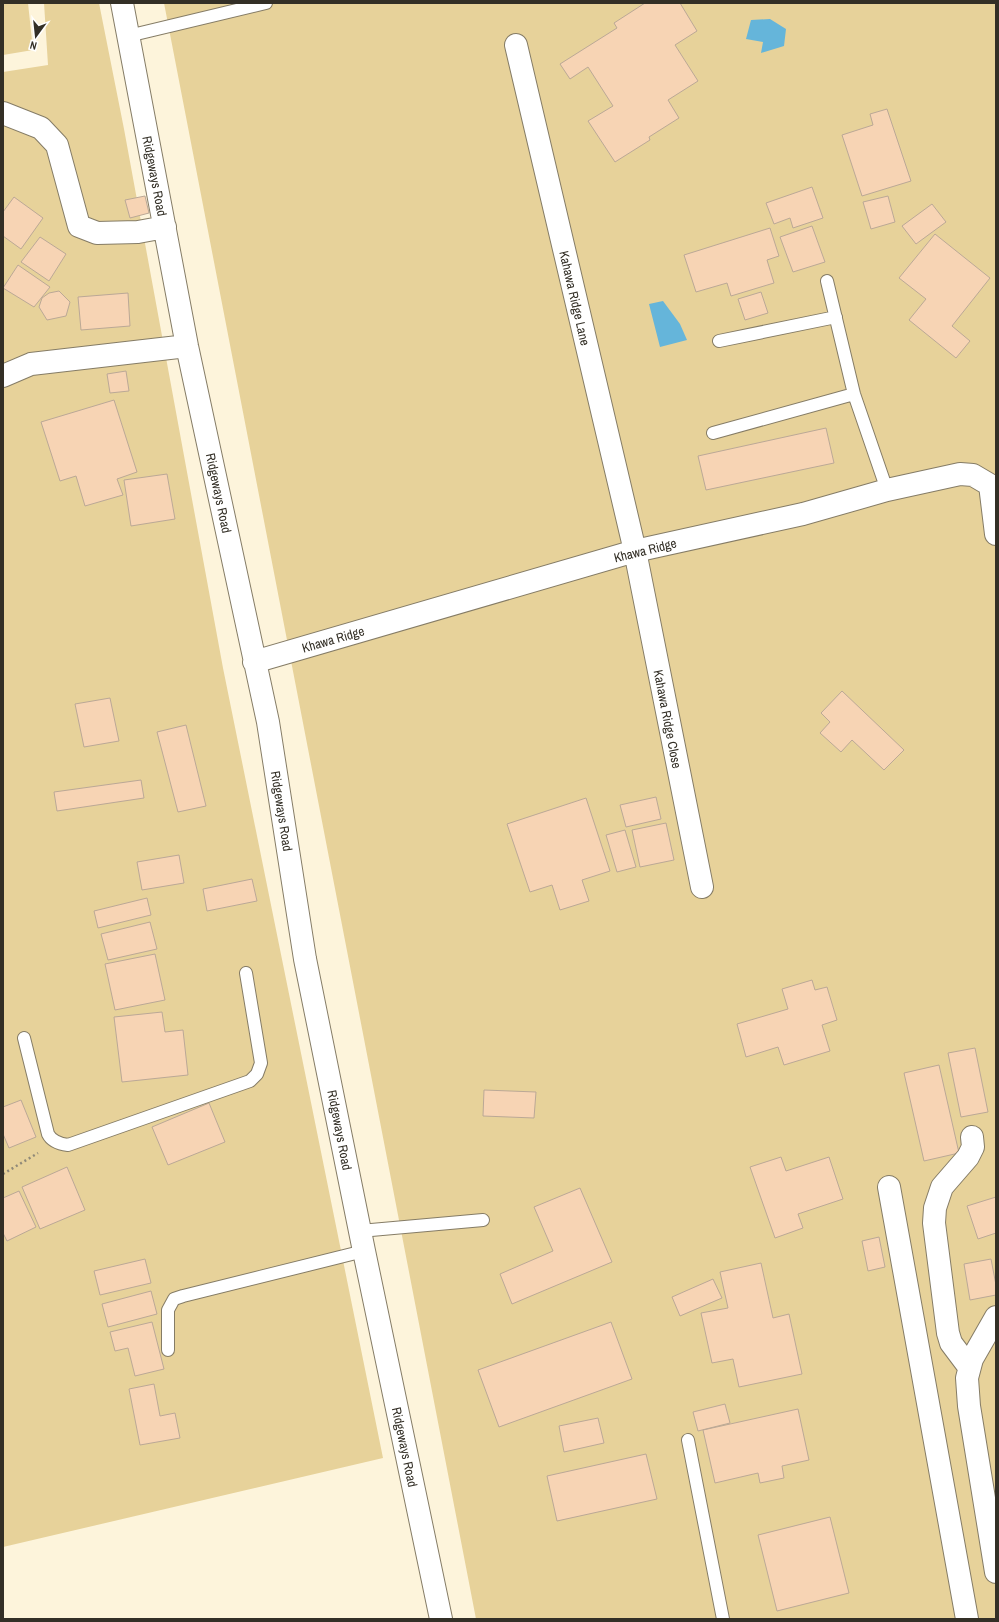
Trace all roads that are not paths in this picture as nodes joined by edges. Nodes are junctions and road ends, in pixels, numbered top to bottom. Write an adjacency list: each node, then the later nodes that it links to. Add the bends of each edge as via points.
1 (122, 3): 3 (street, Ridgeways Road)
2 (266, 3): 3 (lane)
3 (128, 36): 6 (street, Ridgeways Road)
4 (516, 45): 16 (street, Kahawa Ridge Lane)
5 (3, 113): 6 (street, via 41,128 57,145 78,226 97,233 138,232)
6 (165, 227): 10 (street, Ridgeways Road)
7 (827, 281): 8 (lane)
8 (836, 316): 9 (lane); 12 (lane)
9 (719, 341)
10 (187, 346): 11 (street, via 31,364); 17 (street, Ridgeways Road)
11 (3, 376)
12 (854, 394): 13 (lane); 14 (lane)
13 (713, 433)
14 (887, 490): 15 (street, Khawa Ridge, via 960,474 973,476 990,485); 16 (street, Khawa Ridge, via 803,514)
15 (996, 534)
16 (635, 551): 17 (street, Khawa Ridge); 18 (street, Kahawa Ridge Close)
17 (254, 662): 24 (street, Ridgeways Road, via 268,722 305,959)
18 (702, 887)
19 (246, 973): 20 (lane, via 261,1063 258,1074 250,1081 68,1145 56,1142 48,1134)
20 (24, 1038)
21 (972, 1137): 27 (street, via 973,1147 968,1157 942,1187 936,1201 934,1223 948,1333 954,1347)
22 (889, 1187): 32 (street)
23 (483, 1220): 24 (lane)
24 (362, 1241): 26 (lane, via 174,1299 168,1310); 30 (street, Ridgeways Road)
25 (996, 1317): 27 (street, via 978,1346)
26 (168, 1350)
27 (969, 1367): 29 (street, via 969,1406)
28 (688, 1440): 31 (lane)
29 (996, 1572)
30 (441, 1619)
31 (723, 1619)
32 (967, 1619)

